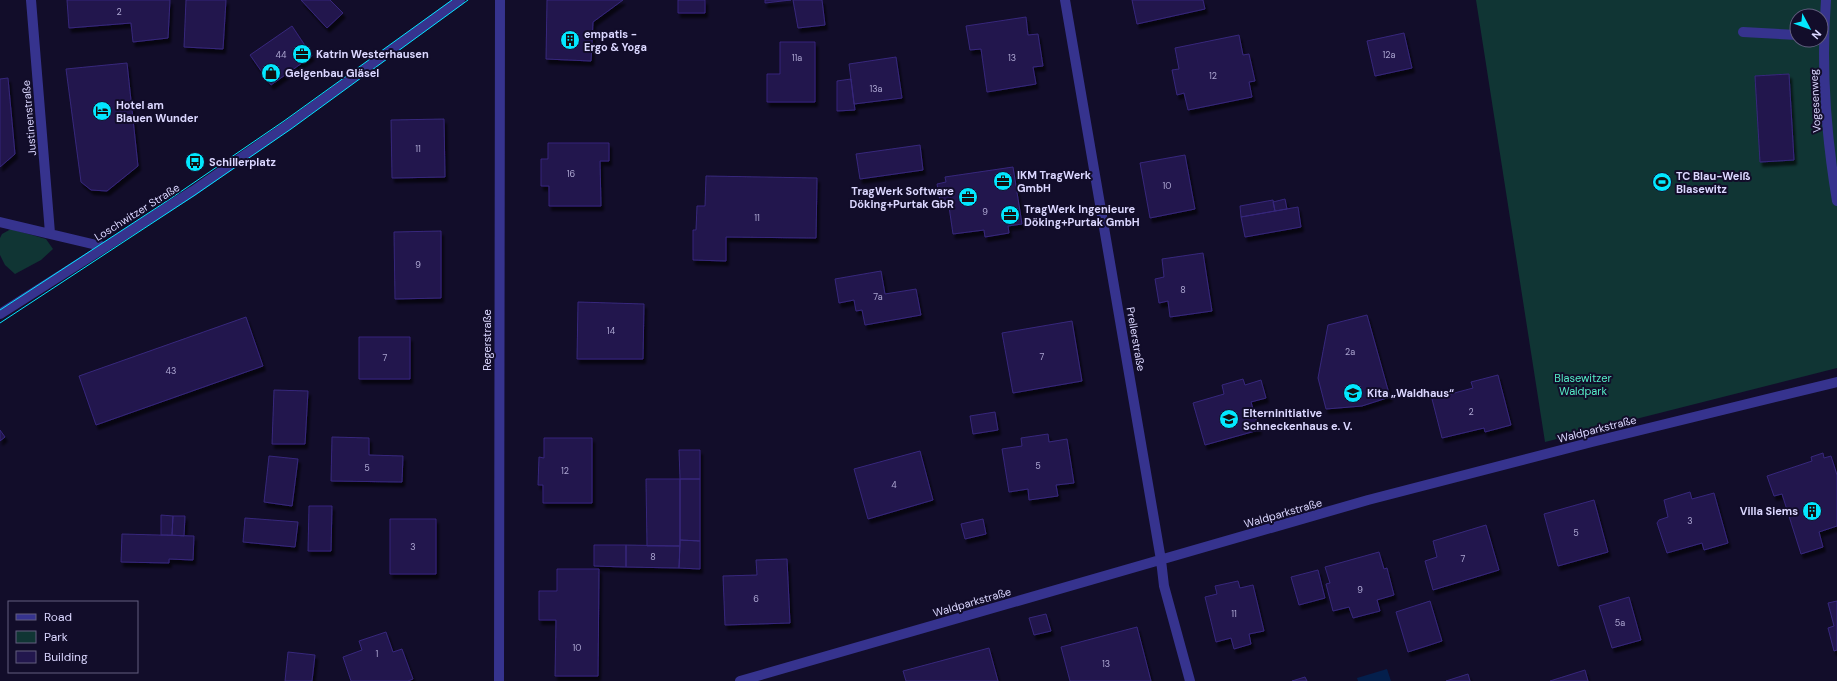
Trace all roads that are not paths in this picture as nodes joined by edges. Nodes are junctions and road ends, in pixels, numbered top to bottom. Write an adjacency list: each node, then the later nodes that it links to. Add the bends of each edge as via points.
1 (31, 0): 10 (street, Justinenstraße)
2 (460, 0): 11 (street, Loschwitzer Straße, via 288,125 193,191)
3 (500, 0): 15 (street, Regerstraße)
4 (1065, 0): 14 (street, Prellerstraße)
5 (1743, 32): 6 (street)
6 (1789, 35)
7 (1823, 48): 8 (street, Vogesenweg, via 1830,157)
8 (1837, 201)
9 (0, 222): 10 (street)
10 (50, 233): 11 (street)
11 (105, 247): 12 (street, Loschwitzer Straße)
12 (0, 314)
13 (1837, 382): 14 (street, Waldparkstraße, via 1368,500)
14 (1162, 560): 16 (street, Waldparkstraße); 17 (street, Prellerstraße, via 1164,586)
15 (499, 681)
16 (740, 681)
17 (1190, 681)

